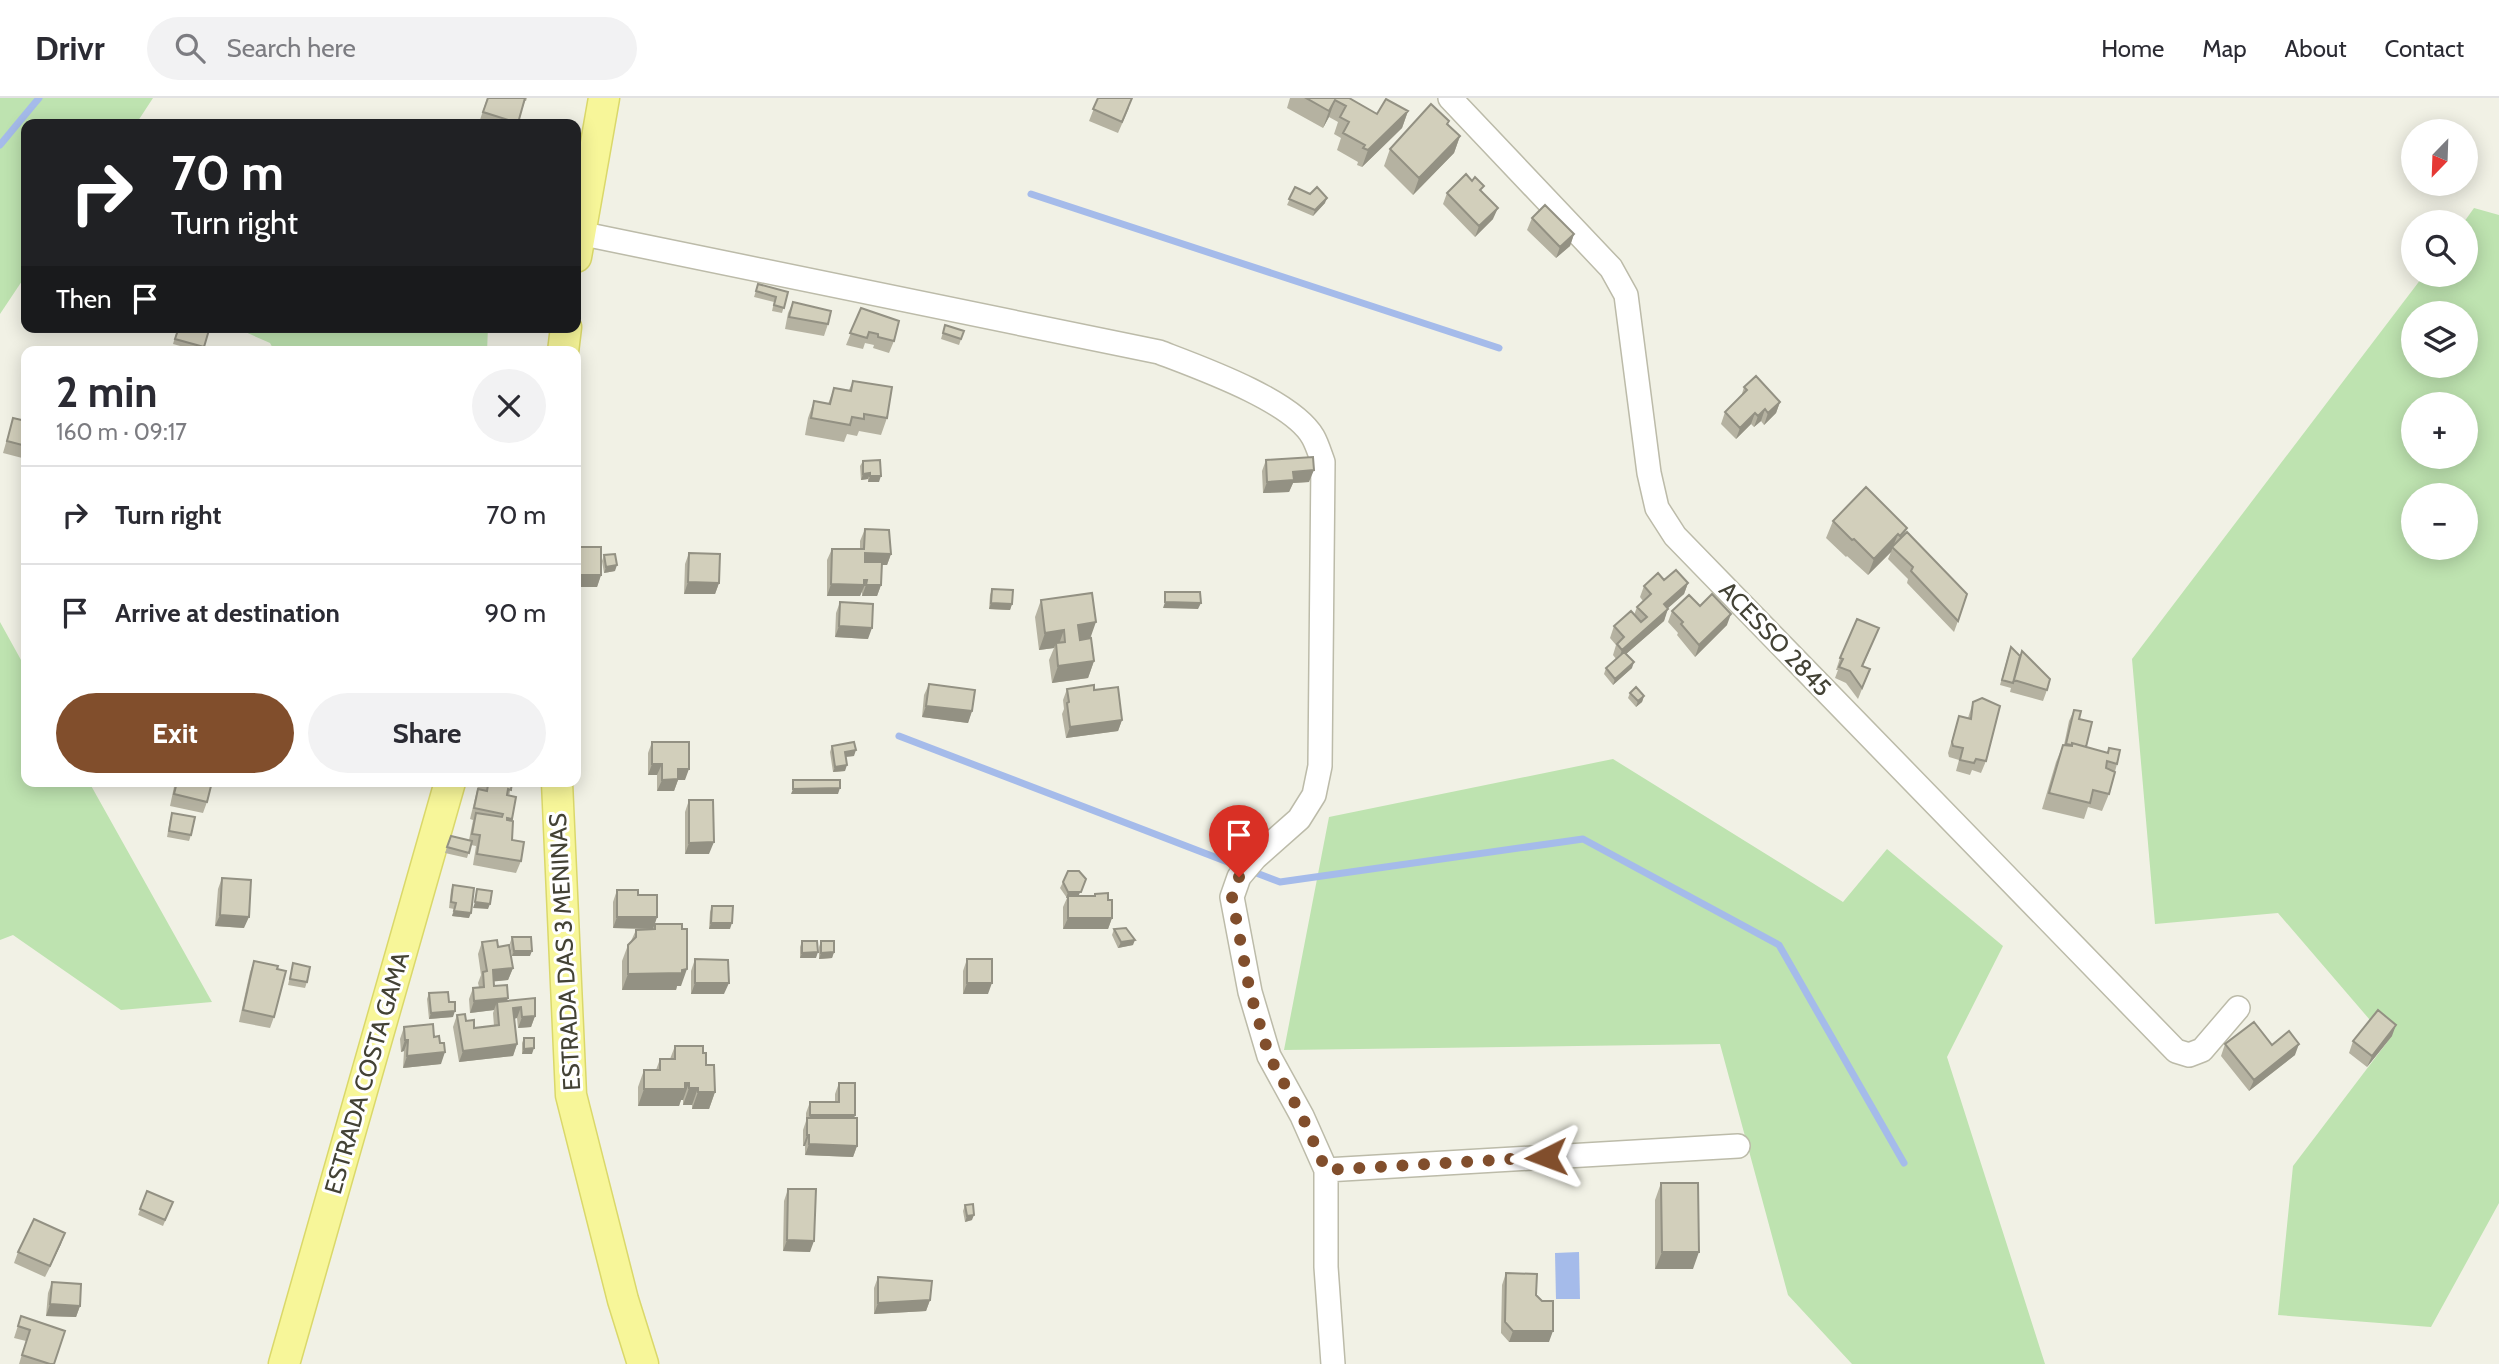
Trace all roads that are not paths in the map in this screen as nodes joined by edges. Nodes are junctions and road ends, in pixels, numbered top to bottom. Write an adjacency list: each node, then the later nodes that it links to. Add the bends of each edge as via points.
1 (604, 98): 3 (main road)
2 (1450, 98): 7 (street, ACESSO 2845, via 1611,268 1626,295 1649,473 1657,508 1675,536 2176,1051 2189,1055 2202,1050)
3 (581, 223)
4 (581, 246): 9 (street, via 1159,352 1235,382 1292,414 1312,435 1323,462 1320,766 1314,795 1299,819 1255,858 1239,877 1232,897 1250,992 1269,1056)
5 (449, 787): 10 (main road, ESTRADA COSTA GAMA)
6 (557, 787): 11 (main road, ESTRADA DAS 3 MENINAS, via 571,1095)
7 (2238, 1008)
8 (1738, 1146): 9 (street)
9 (1326, 1170): 12 (street)
10 (284, 1364)
11 (643, 1364)
12 (1333, 1364)

